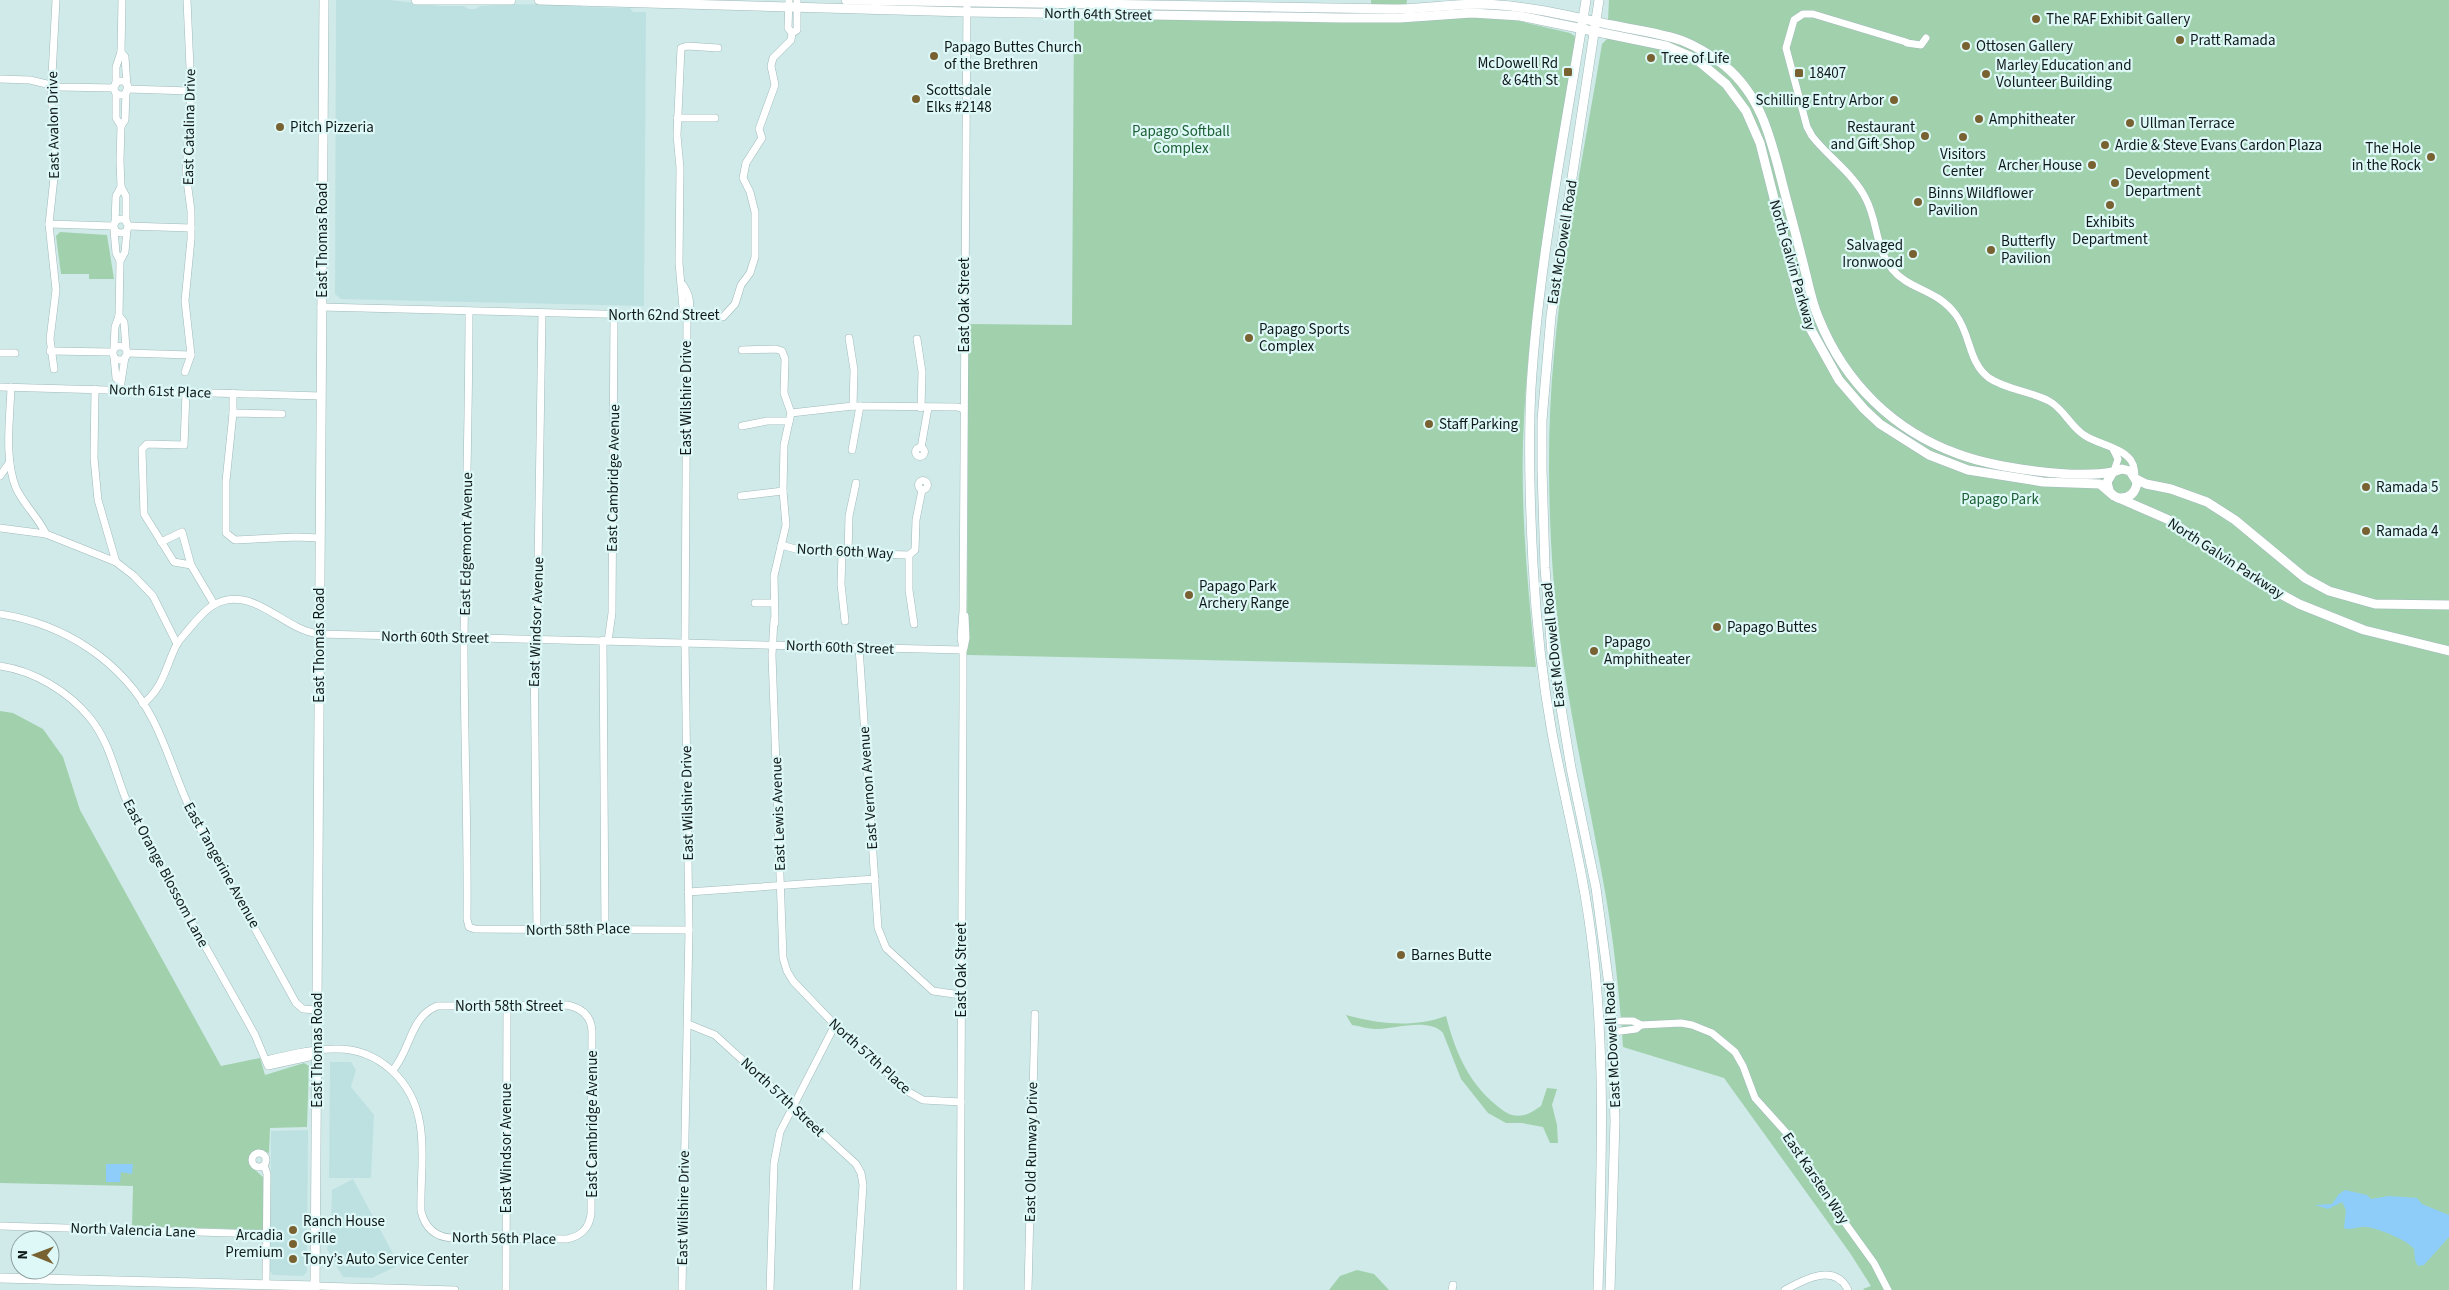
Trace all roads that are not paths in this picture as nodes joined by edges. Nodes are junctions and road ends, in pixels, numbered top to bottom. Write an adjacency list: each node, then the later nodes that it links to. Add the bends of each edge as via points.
1 (56, 0): 26 (street, East Avalon Drive)
2 (122, 0): 24 (street)
3 (187, 0): 29 (street, East Catalina Drive)
4 (324, 0): 39 (main road, East Thomas Road)
5 (416, 0): 6 (main road)
6 (431, 0): 7 (main road)
7 (511, 0)
8 (539, 0): 13 (main road, North 64th Street)
9 (846, 0): 12 (main road, North 64th Street)
10 (1586, 0): 19 (main road, East McDowell Road)
11 (1599, 0): 20 (main road, East McDowell Road)
12 (944, 1): 16 (main road, North 64th Street)
13 (637, 2): 14 (main road, North 64th Street)
14 (793, 4): 16 (main road, North 64th Street); 44 (street, North 62nd Street, via 788,28 792,33 791,40 773,58 771,66 775,85 759,129 762,138 746,163 743,178 755,212 755,256 750,273 729,313 723,317)
15 (1368, 4): 17 (main road, North 64th Street); 18 (main road, North 64th Street, via 1402,9)
16 (967, 5): 17 (main road, North 64th Street); 65 (street, East Oak Street)
17 (1166, 7): 18 (main road, North 64th Street, via 1368,18)
18 (1460, 9): 19 (main road, North 64th Street, via 1515,6); 21 (main road, North 64th Street, via 1520,16)
19 (1583, 19): 20 (main road, North 64th Street); 21 (main road, East McDowell Road)
20 (1596, 26): 21 (main road, North 64th Street); 75 (main road, North Galvin Parkway, via 1686,42 1725,66 1750,94 1771,140 1818,319 1841,363 1882,410 1924,440 1973,459 2075,474); 80 (main road, North Galvin Parkway, via 1690,56 1716,74 1741,102 1760,143 1799,297 1810,328 1839,380 1872,417 1915,448 1957,467 2043,482 2094,483); 126 (main road, East McDowell Road, via 1551,316 1542,420 1543,510 1552,653 1596,888)
21 (1582, 29): 119 (main road, East McDowell Road, via 1537,319 1530,411 1530,515 1543,672)
22 (1926, 38): 72 (street, via 1921,45 1813,14 1797,17 1791,26 1786,48 1807,127 1867,200 1885,258 1901,278 1931,292 1948,305 1960,321 1974,360 1982,372 1996,382 2049,400 2084,436)
23 (718, 48): 30 (street, East Wilshire Drive, via 681,48)
24 (121, 52): 27 (street); 28 (street, via 125,57)
25 (0, 79): 26 (street, via 30,80)
26 (51, 86): 27 (street); 34 (street, East Avalon Drive, via 56,160)
27 (115, 88): 28 (street, via 121,95); 28 (street, via 123,82); 32 (street, via 116,118)
28 (127, 89): 29 (street); 32 (street, via 125,120)
29 (191, 90): 37 (street, East Catalina Drive, via 186,172)
30 (677, 118): 31 (street); 44 (street, East Wilshire Drive, via 679,263 688,294 690,308)
31 (715, 118)
32 (121, 126): 33 (street)
33 (121, 187): 35 (street, via 116,196); 36 (street, via 126,196)
34 (49, 224): 35 (street); 48 (street, East Avalon Drive, via 56,290)
35 (114, 226): 36 (street, via 121,219); 36 (street, via 121,234); 38 (street, via 116,253)
36 (127, 226): 37 (street); 38 (street, via 125,252)
37 (191, 228): 53 (street, East Catalina Drive, via 185,293)
38 (120, 261): 43 (street)
39 (321, 308): 40 (street, North 62nd Street); 62 (main road, East Thomas Road)
40 (469, 312): 41 (street, North 62nd Street); 101 (street, East Edgemont Avenue)
41 (542, 314): 42 (street, North 62nd Street); 102 (street, East Windsor Avenue)
42 (614, 315): 44 (street, North 62nd Street); 103 (street, East Cambridge Avenue, via 612,613)
43 (119, 316): 49 (street); 52 (street, via 124,322)
44 (687, 316): 104 (street, East Wilshire Drive)
45 (849, 338): 63 (street)
46 (917, 339): 64 (street)
47 (742, 350): 67 (street, via 776,349 782,352 784,393)
48 (50, 351): 49 (street); 54 (street, East Avalon Drive)
49 (114, 352): 52 (street, via 120,345); 52 (street, via 120,360); 56 (street, via 116,378)
50 (0, 353): 51 (street)
51 (15, 353)
52 (126, 353): 53 (street); 56 (street)
53 (191, 354): 55 (street, East Catalina Drive)
54 (54, 369)
55 (185, 372)
56 (120, 386): 59 (street, North 61st Place); 60 (street, North 61st Place)
57 (0, 387): 58 (street, North 61st Place)
58 (11, 387): 59 (street, North 61st Place); 74 (street)
59 (95, 389): 91 (street, via 94,458 98,500)
60 (186, 392): 61 (street, North 61st Place); 87 (street, via 184,446 147,444 142,449 142,509)
61 (233, 393): 62 (street, North 61st Place); 66 (street)
62 (321, 396): 86 (main road, East Thomas Road)
63 (857, 406): 64 (street); 67 (street); 73 (street)
64 (925, 408): 65 (street); 71 (street)
65 (963, 409): 108 (street, East Oak Street)
66 (233, 413): 68 (street); 86 (street, via 226,481 226,533 235,540)
67 (791, 413): 69 (street, East Lewis Avenue)
68 (282, 414)
69 (789, 421): 70 (street); 81 (street, East Lewis Avenue, via 784,445)
70 (742, 426)
71 (921, 448)
72 (2113, 449): 75 (street, via 2118,458); 77 (street, via 2131,459)
73 (852, 450)
74 (9, 463): 76 (street); 85 (street, via 24,503)
75 (2113, 472): 77 (main road, via 2126,469); 80 (main road, via 2107,482)
76 (0, 476)
77 (2136, 478): 83 (main road, via 2136,487 2131,495); 96 (main road, North Galvin Parkway, via 2207,502 2235,520 2305,578 2329,592 2375,604)
78 (856, 483): 89 (street)
79 (922, 490): 90 (street, via 915,550)
80 (2109, 490): 83 (main road)
81 (783, 491): 82 (street); 88 (street, East Lewis Avenue, via 786,525)
82 (740, 496)
83 (2118, 498): 109 (main road, North Galvin Parkway, via 2168,520 2255,580 2306,607 2375,634)
84 (0, 528): 85 (street)
85 (46, 534): 91 (street)
86 (320, 538): 100 (main road, East Thomas Road)
87 (161, 542): 92 (street, via 174,562); 92 (street, via 182,532)
88 (781, 545): 89 (street, North 60th Way, via 807,552); 94 (street, East Lewis Avenue, via 774,576)
89 (845, 553): 90 (street, North 60th Way); 98 (street, via 841,584)
90 (909, 555): 99 (street)
91 (116, 562): 105 (street, via 153,596)
92 (191, 565): 95 (street)
93 (756, 603): 94 (street)
94 (774, 603): 106 (street, East Lewis Avenue, via 776,638)
95 (214, 604): 100 (street, North 60th Street, via 229,599 250,602 296,628); 105 (street, via 204,610)
96 (2449, 606)
97 (0, 614): 111 (street, via 30,620 85,646 110,663)
98 (846, 621)
99 (914, 624)
100 (320, 634): 101 (street, North 60th Street); 123 (main road, East Thomas Road)
101 (464, 638): 102 (street, North 60th Street); 115 (street, East Edgemont Avenue)
102 (536, 638): 103 (street, North 60th Street); 116 (street, East Windsor Avenue)
103 (606, 640): 104 (street, North 60th Street); 118 (street, East Cambridge Avenue, via 603,776)
104 (685, 643): 106 (street, North 60th Street); 114 (street, East Wilshire Drive)
105 (177, 644): 111 (street, via 164,680)
106 (772, 645): 107 (street, North 60th Street); 113 (street, East Lewis Avenue)
107 (859, 648): 108 (street, North 60th Street); 112 (street, East Vernon Avenue)
108 (963, 650): 121 (street, East Oak Street)
109 (2449, 651)
110 (0, 666): 131 (street, East Orange Blossom Lane, via 27,673 49,684 92,720 106,746 132,814 267,1063 300,1052)
111 (143, 704): 123 (street, East Tangerine Avenue, via 154,720 187,803 296,1003 303,1009)
112 (875, 879): 113 (street); 121 (street, East Vernon Avenue, via 878,928 886,948 933,991)
113 (780, 885): 114 (street); 120 (street, East Lewis Avenue, via 783,958)
114 (688, 892): 117 (street, East Wilshire Drive)
115 (469, 927): 116 (street, North 58th Place)
116 (537, 930): 118 (street, North 58th Place)
117 (689, 930): 118 (street, North 58th Place, via 640,928); 127 (street, East Wilshire Drive)
118 (605, 931)
119 (1593, 950): 130 (main road, via 1598,956 1604,1020); 151 (main road, East McDowell Road, via 1602,1091)
120 (793, 981): 128 (street, North 57th Place)
121 (961, 995): 133 (street, East Oak Street)
122 (507, 1005): 124 (street, North 58th Street, via 567,1006); 132 (street, North 58th Street, via 444,1005 433,1008 416,1023 400,1062); 139 (street, East Windsor Avenue)
123 (317, 1010): 131 (main road, East Thomas Road)
124 (584, 1012): 138 (street, East Cambridge Avenue, via 592,1031 591,1214 588,1226)
125 (1034, 1014): 150 (street, East Old Runway Drive)
126 (1612, 1021): 129 (street, East Karsten Way, via 1633,1021); 130 (main road, East McDowell Road)
127 (688, 1024): 134 (street, North 57th Street, via 715,1034); 146 (street, East Wilshire Drive)
128 (835, 1025): 133 (street, North 57th Place, via 907,1091 923,1100); 134 (street)
129 (1641, 1025): 130 (street, East Karsten Way, via 1636,1030); 155 (street, East Karsten Way, via 1692,1025 1712,1033 1735,1052 1755,1098 1791,1138 1825,1195 1874,1262)
130 (1613, 1032): 152 (main road, East McDowell Road, via 1615,1121)
131 (317, 1052): 132 (street, via 330,1048 354,1051); 143 (main road, East Thomas Road)
132 (393, 1070): 139 (street, North 56th Place, via 409,1092 418,1114 422,1136 421,1211 430,1230 446,1238)
133 (961, 1102): 149 (street, East Oak Street)
134 (792, 1106): 147 (street, via 780,1132 774,1163); 148 (street, North 57th Street, via 861,1172 863,1186)
135 (264, 1165): 137 (street, via 267,1174)
136 (0, 1226): 137 (street, North Valencia Lane)
137 (267, 1234): 141 (street)
138 (580, 1235): 139 (street, North 56th Place, via 567,1240)
139 (506, 1239): 145 (street, East Windsor Avenue)
140 (0, 1278): 142 (main road)
141 (266, 1285): 142 (main road); 143 (main road)
142 (152, 1286)
143 (315, 1288): 144 (street)
144 (455, 1290)
145 (506, 1290)
146 (682, 1290)
147 (770, 1290)
148 (856, 1290)
149 (960, 1290)
150 (1028, 1290)
151 (1598, 1290)
152 (1610, 1290)
153 (1785, 1290): 154 (street, via 1819,1274 1834,1276)
154 (1848, 1290)
155 (1888, 1290)

